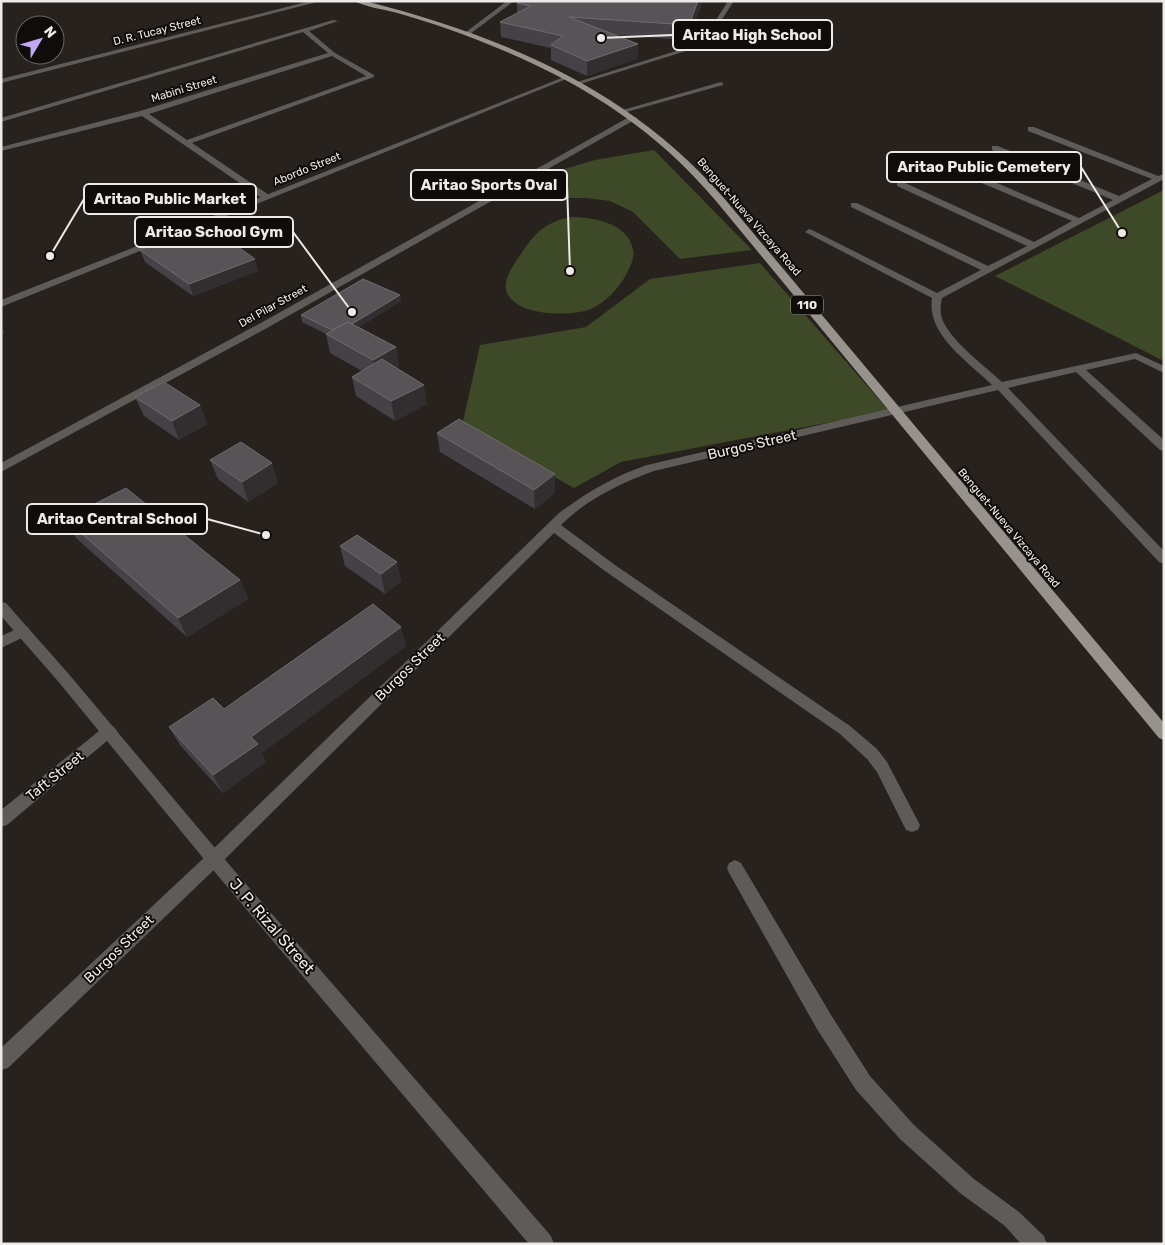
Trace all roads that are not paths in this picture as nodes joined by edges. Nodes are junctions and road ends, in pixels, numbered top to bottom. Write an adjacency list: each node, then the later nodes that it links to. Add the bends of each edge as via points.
1 (318, 1): 10 (street, D. R. Tucay Street)
2 (357, 1): 7 (main road, Benguet-Nueva Vizcaya Road / 110)
3 (511, 1): 7 (street)
4 (732, 1): 11 (street, via 697,46)
5 (334, 21): 6 (street)
6 (303, 29): 8 (street); 16 (street)
7 (468, 33): 9 (main road, Benguet-Nueva Vizcaya Road / 110)
8 (333, 54): 14 (street, Mabini Street); 19 (street, via 372,76)
9 (566, 78): 11 (main road, Benguet-Nueva Vizcaya Road / 110); 25 (street, Abordo Street)
10 (1, 81)
11 (578, 84): 13 (main road, Benguet-Nueva Vizcaya Road / 110)
12 (721, 84): 13 (street)
13 (623, 110): 15 (main road, Benguet-Nueva Vizcaya Road / 110)
14 (143, 113): 19 (street); 20 (street, Mabini Street)
15 (634, 118): 37 (main road, Benguet-Nueva Vizcaya Road / 110, via 672,149 698,176); 39 (street, Del Pilar Street, via 263,326)
16 (1, 120)
17 (1031, 129): 23 (street)
18 (1, 140): 20 (street)
19 (185, 143): 25 (street)
20 (4, 148)
21 (995, 148): 26 (street)
22 (937, 161): 28 (street)
23 (1161, 178): 26 (street)
24 (900, 184): 30 (street)
25 (266, 198): 33 (street, Abordo Street)
26 (1118, 199): 28 (street)
27 (854, 205): 31 (street)
28 (1079, 221): 30 (street)
29 (809, 232): 32 (street)
30 (1034, 246): 31 (street)
31 (988, 270): 32 (street)
32 (937, 297): 36 (street, via 938,321 948,337)
33 (1, 304)
34 (1079, 369): 35 (street, Burgos Street, via 1136,356); 36 (street, Burgos Street); 38 (street)
35 (1164, 370)
36 (1000, 386): 37 (street, Burgos Street); 41 (street)
37 (896, 412): 40 (street, Burgos Street, via 630,474 605,486); 46 (main road, Benguet-Nueva Vizcaya Road / 110)
38 (1164, 447)
39 (1, 468)
40 (553, 526): 48 (street, via 845,730 882,767); 49 (street, Burgos Street)
41 (1164, 559)
42 (1, 607): 43 (street, J. P. Rizal Street)
43 (23, 631): 44 (street); 45 (street, J. P. Rizal Street)
44 (1, 643)
45 (110, 731): 47 (street, Taft Street); 49 (street, J. P. Rizal Street)
46 (1164, 734)
47 (1, 820)
48 (912, 825)
49 (214, 859): 51 (street, Burgos Street); 52 (street, J. P. Rizal Street)
50 (735, 868): 53 (street, via 863,1083 907,1132 967,1186 1012,1219)
51 (1, 1061)
52 (543, 1244)
53 (1036, 1244)

